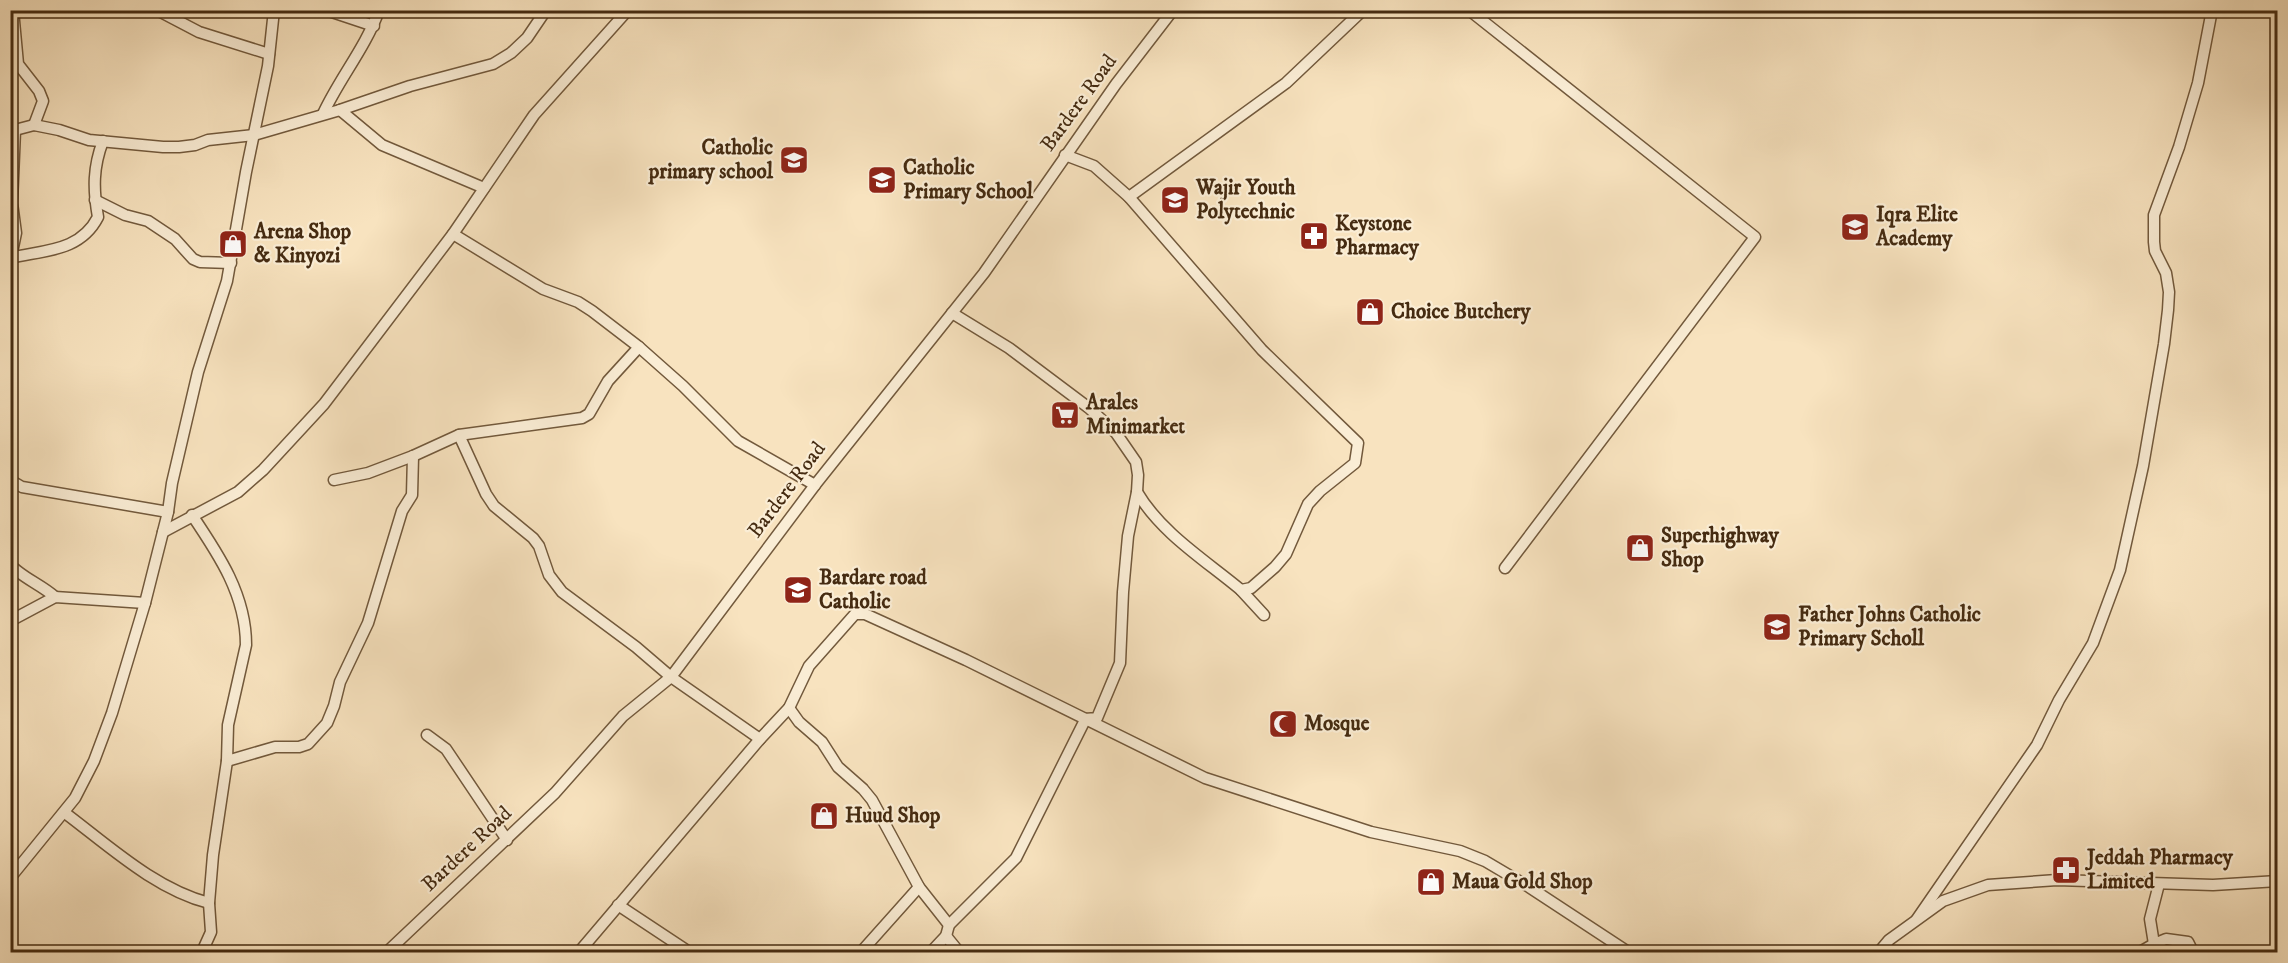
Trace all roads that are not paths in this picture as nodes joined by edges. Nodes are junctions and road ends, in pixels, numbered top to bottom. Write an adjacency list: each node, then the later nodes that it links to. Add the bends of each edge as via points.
1 (13, 10): 16 (street, via 18,64 43,100)
2 (157, 10): 13 (street, via 199,32)
3 (274, 10): 13 (street)
4 (326, 10): 12 (street)
5 (379, 10): 12 (street)
6 (546, 10): 14 (street, via 527,38 492,64)
7 (628, 10): 21 (street, via 534,115)
8 (1173, 10): 20 (street, Bardere Road)
9 (1363, 10): 22 (street, via 1286,83)
10 (1469, 10): 39 (street, via 1755,237)
11 (2212, 10): 60 (street, via 2198,83 2154,215 2155,251 2166,273 2168,310 2143,466 2120,570 2093,643 2037,745)
12 (374, 26): 15 (street)
13 (269, 54): 18 (street)
14 (340, 110): 15 (street); 21 (street, via 382,145)
15 (323, 114): 18 (street)
16 (34, 125): 17 (street); 19 (street)
17 (13, 129): 24 (street)
18 (254, 135): 19 (street, via 179,147); 27 (street)
19 (103, 141): 23 (street, via 95,162)
20 (1065, 155): 22 (street, via 1094,166); 28 (street, Bardere Road)
21 (484, 188): 25 (street)
22 (1129, 197): 41 (street, via 1262,351 1358,443 1355,463 1308,504 1286,554 1251,588)
23 (95, 200): 26 (street, via 98,217 82,238 38,253); 27 (street, via 148,221 175,239 193,259)
24 (11, 203): 26 (street, via 16,233)
25 (453, 234): 29 (street, via 543,289 578,302); 37 (street, via 324,404 246,485)
26 (11, 257)
27 (231, 263): 36 (street, via 198,372)
28 (952, 313): 34 (street, Bardere Road); 35 (street, via 1035,367 1116,433 1136,462)
29 (639, 347): 30 (street, via 582,418); 34 (street, via 738,441)
30 (459, 435): 31 (street); 46 (street, via 486,494 494,506 533,537 558,588)
31 (413, 456): 32 (street, via 368,473); 51 (street, via 412,495 402,511 368,623 340,682 327,723 308,744 275,747)
32 (334, 480)
33 (12, 483): 36 (street)
34 (815, 484): 46 (street, Bardere Road)
35 (1137, 492): 41 (street, via 1146,508 1178,540); 48 (street, via 1122,592 1120,663 1097,718)
36 (168, 512): 38 (street)
37 (192, 515): 38 (street); 51 (street, via 215,548 237,592 245,623 246,645 228,725)
38 (163, 532): 43 (street)
39 (1504, 568)
40 (12, 570): 42 (street)
41 (1241, 590): 44 (street)
42 (55, 597): 43 (street); 45 (street)
43 (145, 603): 52 (street, via 103,737)
44 (1264, 615)
45 (10, 621)
46 (671, 677): 50 (street); 53 (street, Bardere Road, via 623,716)
47 (789, 708): 48 (street, via 809,666 855,614 865,614); 50 (street); 57 (street, via 822,742 838,767 872,800)
48 (1084, 720): 61 (street, via 1016,858); 70 (street, via 1205,778 1371,832 1460,851 1485,861)
49 (427, 735): 53 (street, via 446,749)
50 (760, 739): 59 (street)
51 (227, 761): 58 (street)
52 (65, 813): 54 (street); 58 (street, via 153,878 185,896)
53 (507, 840): 64 (street, Bardere Road)
54 (10, 878)
55 (2277, 881): 56 (street)
56 (2159, 884): 60 (street, via 2057,880 1988,885 1944,901); 62 (street, via 2150,919)
57 (919, 887): 61 (street); 67 (street)
58 (209, 903): 63 (street, via 211,932)
59 (618, 905): 65 (street); 66 (street)
60 (1917, 919): 71 (street)
61 (947, 931): 68 (street); 69 (street)
62 (2154, 944): 72 (street); 73 (street, via 2166,939 2188,942)
63 (202, 952)
64 (387, 952)
65 (579, 952)
66 (689, 952)
67 (861, 952)
68 (931, 952)
69 (959, 952)
70 (1628, 952)
71 (1879, 952)
72 (2140, 952)
73 (2193, 952)

